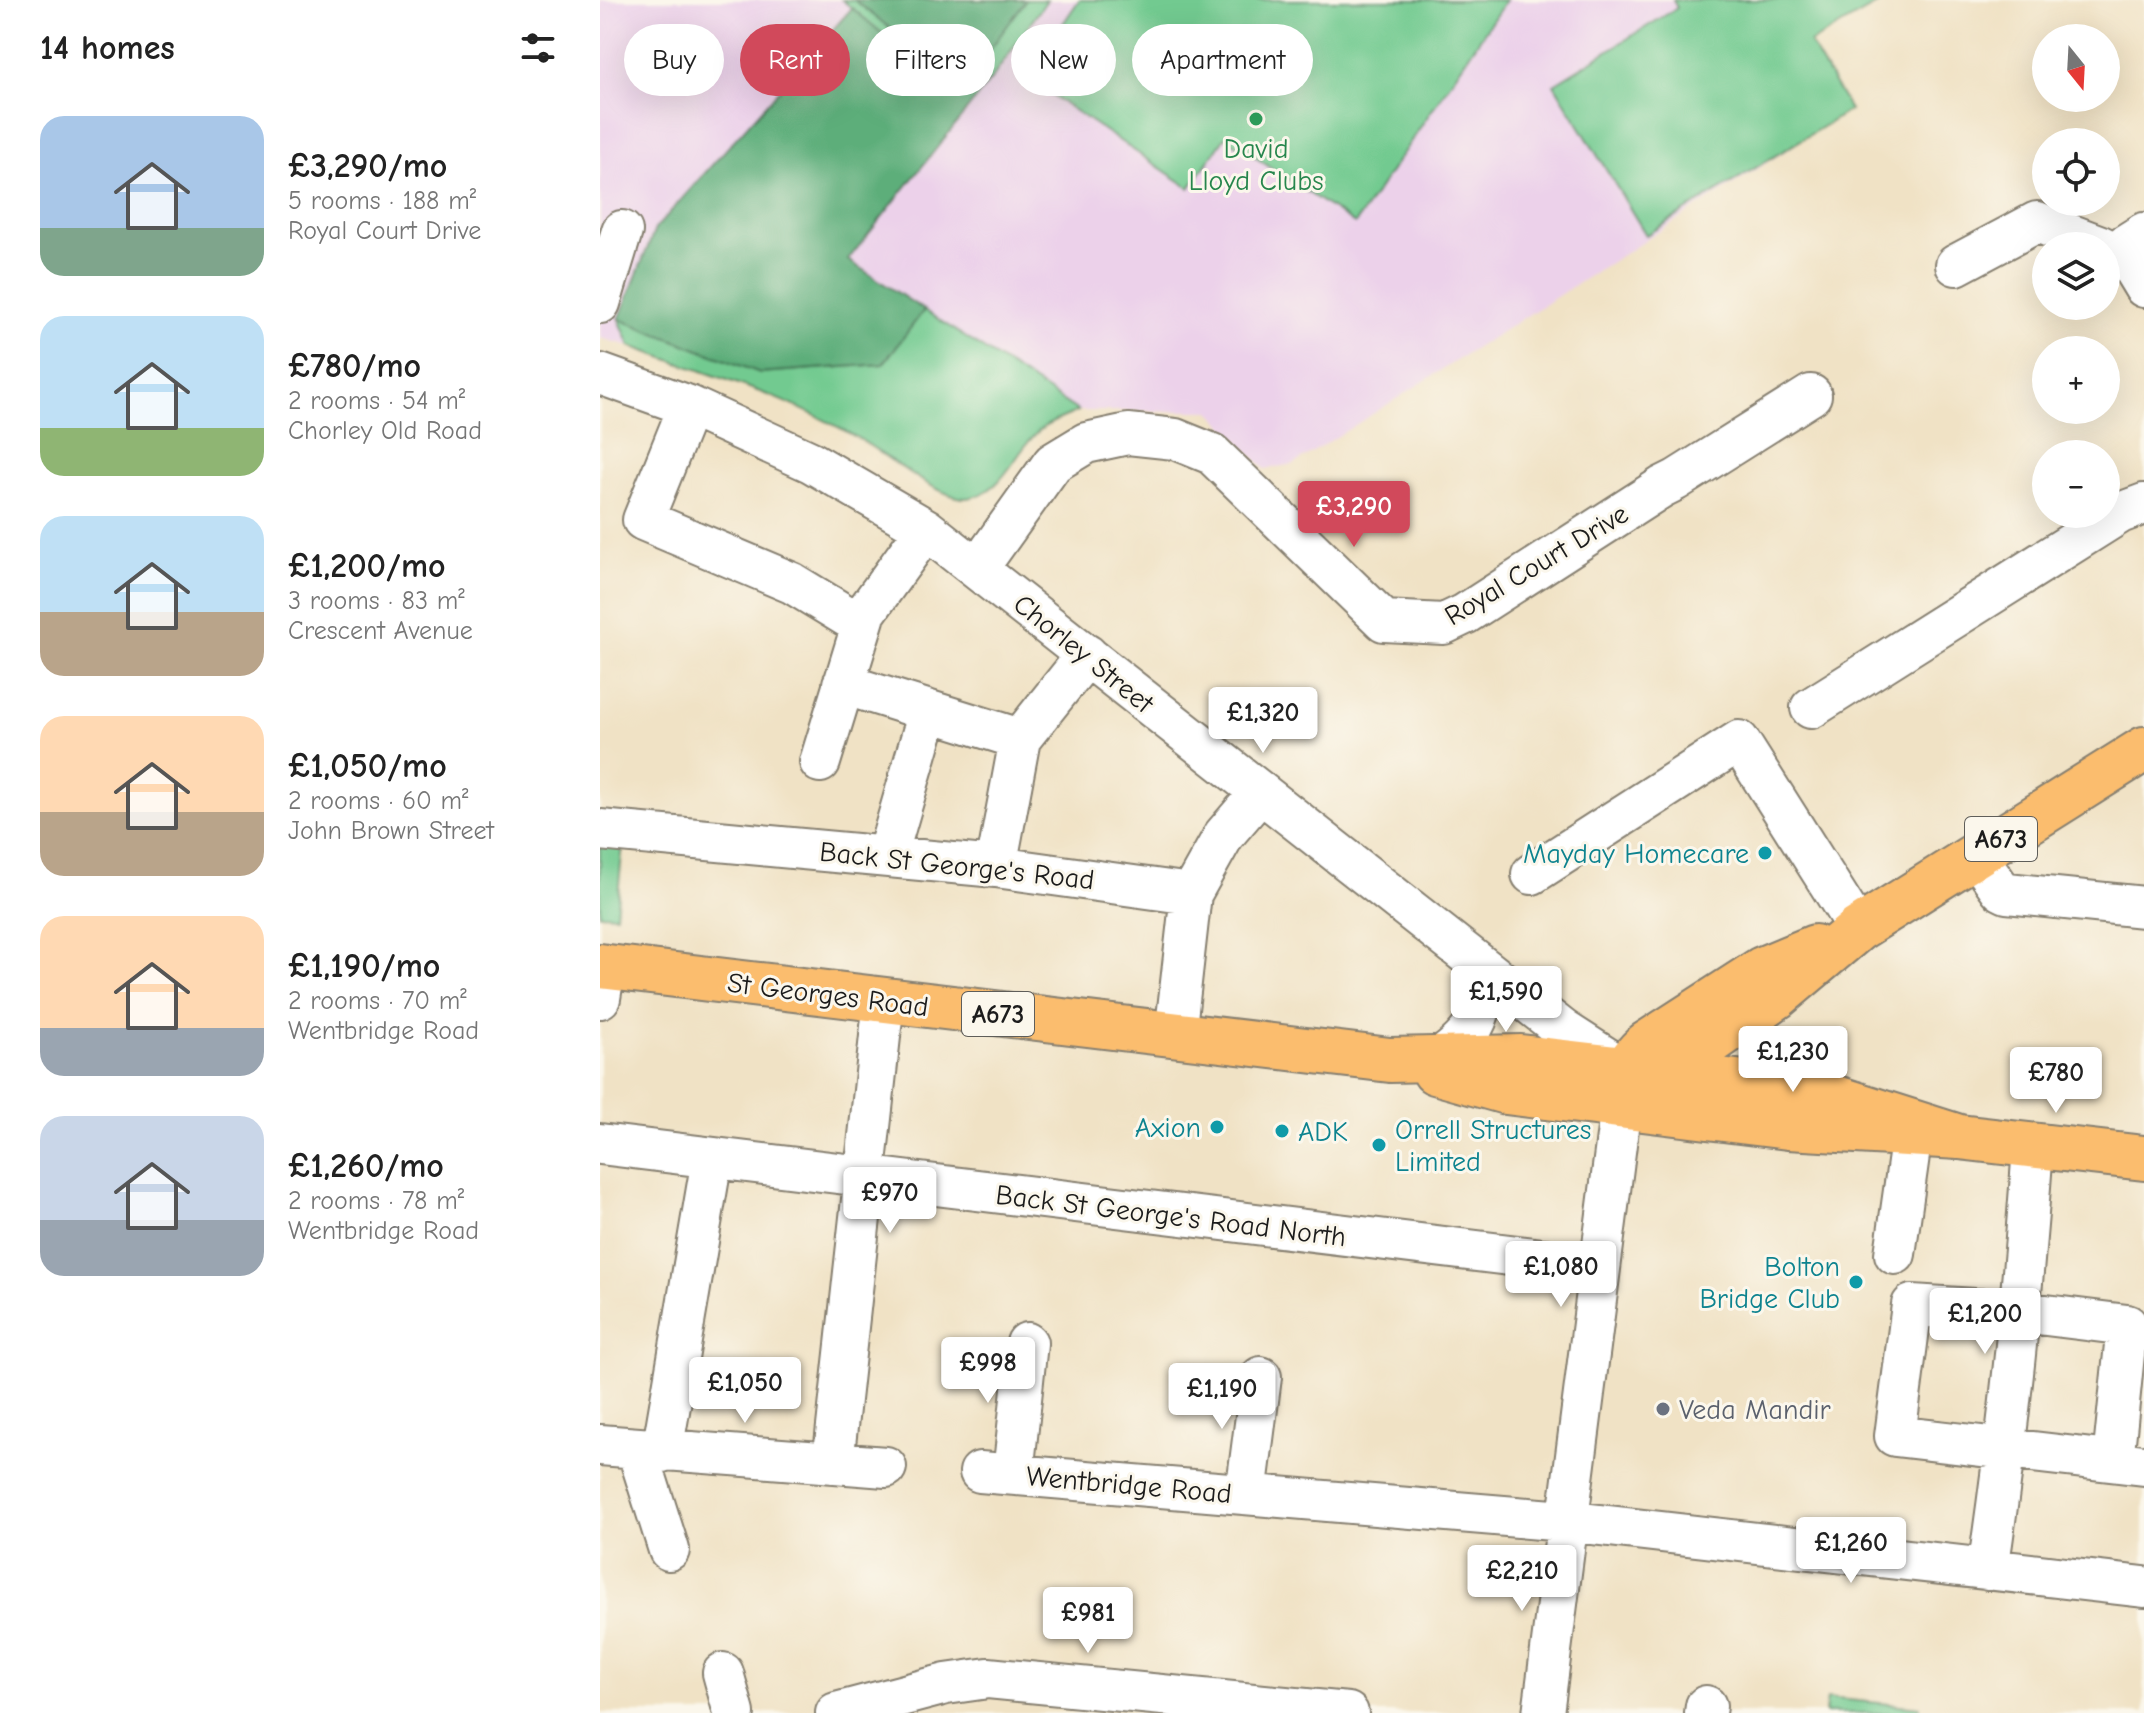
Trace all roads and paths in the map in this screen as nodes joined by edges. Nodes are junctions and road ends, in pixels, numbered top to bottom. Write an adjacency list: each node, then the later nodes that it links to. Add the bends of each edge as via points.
1 (622, 231): 4 (street)
2 (2124, 254): 3 (street, via 2037,222)
3 (1956, 265)
4 (600, 303)
5 (600, 374): 7 (street, Chorley Street)
6 (1811, 395): 10 (street, Royal Court Drive, via 1444,624 1384,621 1212,454 1175,439 1128,434 1086,443 1053,463)
7 (689, 406): 9 (street, Chorley Street, via 811,462); 11 (street, via 643,520 792,583)
8 (2144, 504): 14 (street, via 2120,513)
9 (926, 529): 10 (street, Chorley Street); 11 (street)
10 (978, 568): 12 (street, Chorley Street)
11 (861, 625): 13 (street)
12 (1087, 655): 16 (street); 19 (street, Chorley Street)
13 (843, 684): 15 (street); 18 (street)
14 (1811, 708)
15 (929, 711): 16 (street); 22 (street)
16 (1020, 739): 23 (street)
17 (2144, 749): 21 (main road, A673)
18 (820, 762)
19 (1260, 793): 25 (street, via 1224,835); 28 (street, Chorley Street)
20 (600, 830): 22 (street, Back St George's Road)
21 (1976, 855): 26 (street, via 2007,893); 27 (main road, A673)
22 (887, 856): 23 (street, Back St George's Road)
23 (996, 867): 25 (street, Back St George's Road)
24 (1532, 874): 27 (street, via 1739,741)
25 (1191, 894): 31 (street)
26 (2144, 907)
27 (1858, 929): 34 (main road, A673, via 1777,997)
28 (1482, 967): 32 (street, via 1477,1021 1464,1041); 34 (street, Chorley Street)
29 (602, 977): 30 (main road, St Georges Road / A673)
30 (884, 1000): 31 (main road, St Georges Road / A673); 41 (street)
31 (1175, 1036): 33 (main road, St Georges Road / A673)
32 (1441, 1058): 33 (main road, St Georges Road / A673); 34 (main road, St Georges Road / A673, via 1521,1057)
33 (1390, 1060): 34 (main road, St Georges Road / A673, via 1506,1092)
34 (1626, 1079): 35 (main road, via 1788,1127); 36 (main road, via 1814,1091); 43 (street)
35 (1912, 1134): 36 (main road); 42 (street)
36 (1959, 1137): 38 (main road)
37 (600, 1144): 40 (street, Back St George's Road North)
38 (2033, 1147): 39 (main road); 44 (street)
39 (2144, 1158)
40 (712, 1159): 41 (street, Back St George's Road North); 47 (street)
41 (865, 1178): 43 (street, Back St George's Road North); 49 (street)
42 (1895, 1254)
43 (1599, 1266): 53 (street)
44 (2022, 1312): 48 (street); 48 (street, via 1912,1305 1895,1436); 50 (street, via 2127,1325)
45 (1027, 1343): 52 (street, Wentbridge Road, via 996,1473)
46 (1261, 1377): 52 (street, Wentbridge Road)
47 (633, 1449): 49 (street); 54 (street)
48 (2006, 1450): 50 (street); 55 (street)
49 (833, 1463): 51 (street)
50 (2128, 1463)
51 (886, 1467)
52 (1246, 1494): 53 (street, Wentbridge Road)
53 (1565, 1521): 55 (street, Wentbridge Road); 62 (street)
54 (669, 1550)
55 (1988, 1570): 56 (street, Wentbridge Road)
56 (2144, 1587)
57 (723, 1673): 59 (street)
58 (1063, 1698): 60 (street, via 988,1678); 61 (street)
59 (734, 1713)
60 (836, 1713)
61 (1348, 1713)
62 (1543, 1713)

